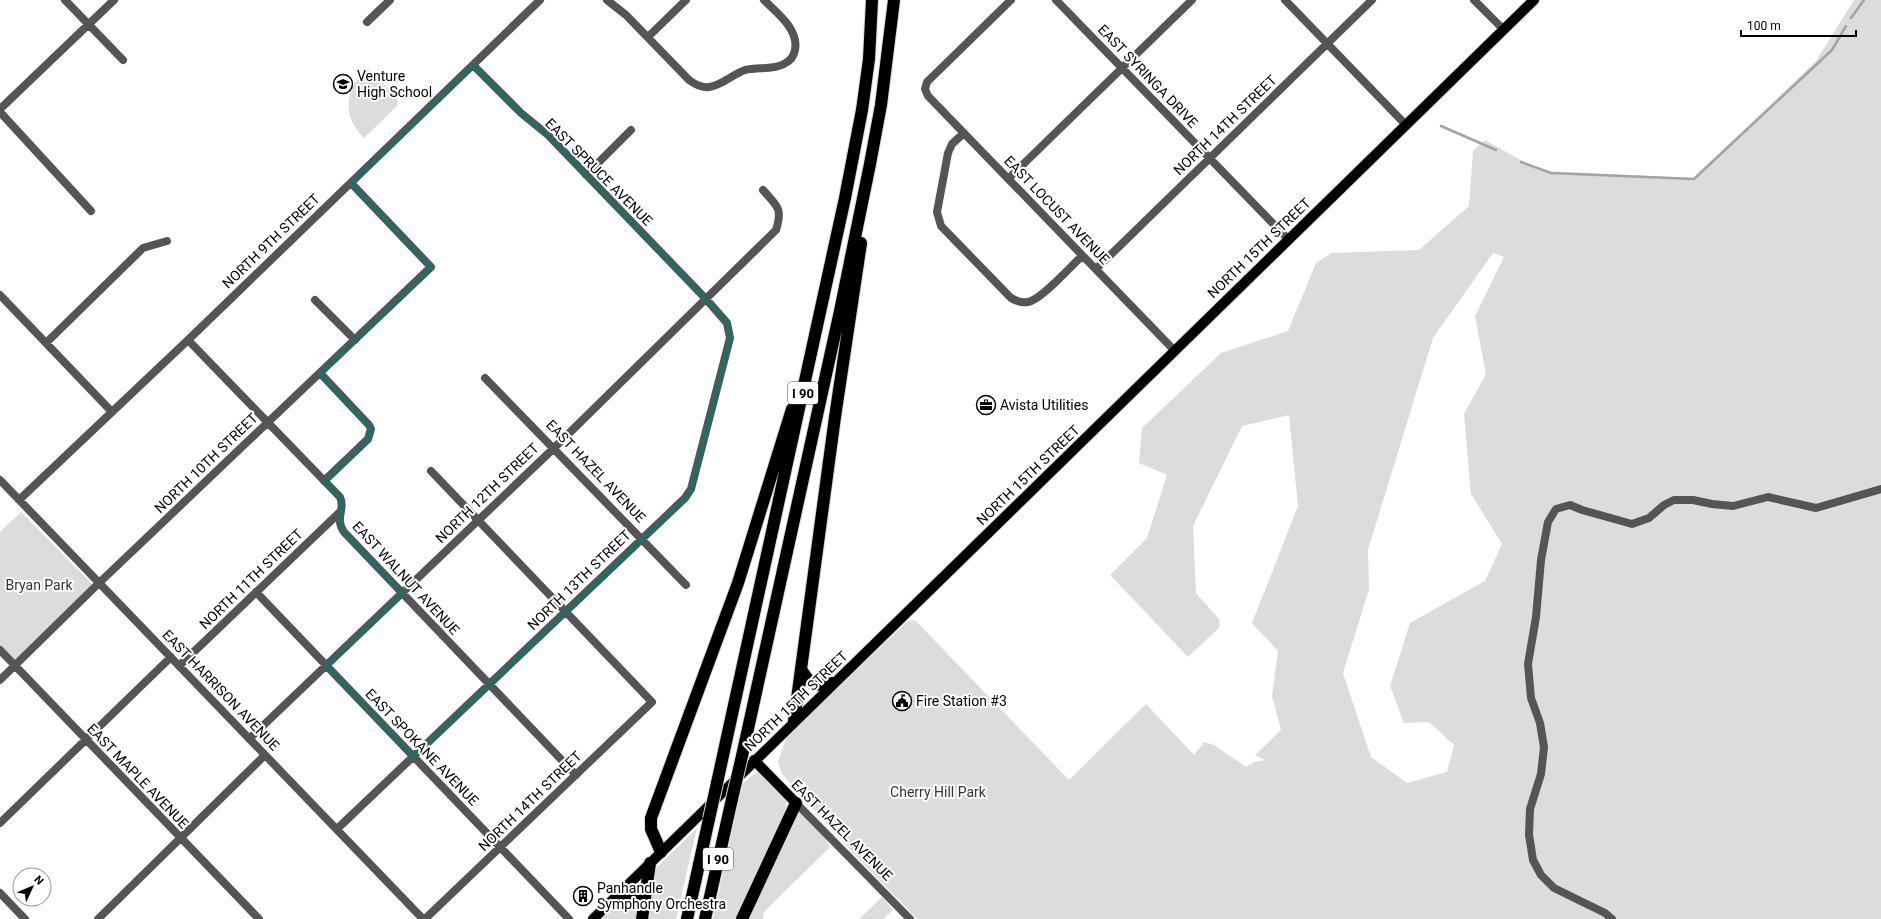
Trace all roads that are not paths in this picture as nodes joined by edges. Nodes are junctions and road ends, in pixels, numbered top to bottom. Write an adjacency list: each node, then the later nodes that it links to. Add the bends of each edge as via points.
1 (65, 0): 18 (street)
2 (114, 0): 18 (street)
3 (390, 0): 17 (street)
4 (540, 0): 23 (street, NORTH 9TH STREET)
5 (607, 0): 20 (street)
6 (686, 0): 20 (street)
7 (764, 0): 20 (street, via 793,31 796,38 793,55 786,63 776,67 744,71 716,85 703,87 689,80)
8 (872, 0): 47 (highway, I 90, via 869,59 862,110)
9 (894, 0): 30 (highway, I 90, via 881,105)
10 (1011, 0): 28 (street, EAST LOCUST AVENUE, via 927,82 928,96)
11 (1056, 0): 24 (street, EAST SYRINGA DRIVE)
12 (1192, 0): 24 (street)
13 (1285, 0): 21 (street)
14 (1372, 0): 21 (street, NORTH 14TH STREET)
15 (1474, 0): 19 (street)
16 (1534, 0): 19 (main road, NORTH 15TH STREET)
17 (367, 22)
18 (89, 24): 22 (street); 25 (street)
19 (1503, 30): 26 (main road, NORTH 15TH STREET)
20 (648, 37)
21 (1327, 44): 26 (street); 29 (street, NORTH 14TH STREET)
22 (123, 60)
23 (473, 65): 31 (street, EAST SPRUCE AVENUE, via 521,114 548,135); 33 (street, NORTH 9TH STREET)
24 (1122, 68): 29 (street, EAST SYRINGA DRIVE); 32 (street)
25 (0, 111): 35 (street)
26 (1406, 125): 36 (main road, NORTH 15TH STREET)
27 (632, 130): 31 (street)
28 (964, 133): 32 (street, EAST LOCUST AVENUE); 38 (street, via 952,144 948,153 938,204 938,221 1010,298 1025,302 1039,297)
29 (1210, 158): 36 (street, EAST SYRINGA DRIVE); 39 (street, NORTH 14TH STREET)
30 (870, 164): 71 (highway, I 90, via 858,269 835,417); 100 (highway, I 90, bridge)
31 (586, 175): 41 (street, EAST SPRUCE AVENUE)
32 (1008, 179): 38 (street, EAST LOCUST AVENUE)
33 (350, 183): 43 (street, NORTH 9TH STREET); 44 (street, NORTH 10TH STREET, via 431,267)
34 (763, 190): 41 (street, NORTH 12TH STREET, via 776,205 780,216 776,230)
35 (91, 211)
36 (1288, 239): 46 (main road, NORTH 15TH STREET)
37 (167, 241): 45 (street, via 143,248)
38 (1082, 256): 39 (street, EAST LOCUST AVENUE)
39 (1096, 269): 46 (street, EAST LOCUST AVENUE)
40 (0, 295): 45 (street)
41 (706, 299): 52 (street, NORTH 12TH STREET); 60 (street, NORTH 13TH STREET, via 727,323 730,338 691,489 685,498)
42 (315, 300): 44 (street)
43 (188, 340): 50 (street, NORTH 9TH STREET); 51 (street, EAST WALNUT AVENUE)
44 (355, 340): 48 (street, NORTH 10TH STREET)
45 (46, 343): 50 (street)
46 (1174, 350): 73 (main road, NORTH 15TH STREET, via 883,637)
47 (810, 357): 87 (highway, via 738,583 651,818 651,829); 99 (highway, I 90, bridge)
48 (320, 373): 51 (street, NORTH 10TH STREET); 55 (street, via 369,425 371,433)
49 (485, 378): 52 (street, EAST HAZEL AVENUE)
50 (112, 412): 57 (street, NORTH 9TH STREET)
51 (267, 422): 55 (street, EAST WALNUT AVENUE); 61 (street, NORTH 10TH STREET)
52 (554, 448): 59 (street, NORTH 12TH STREET); 60 (street, EAST HAZEL AVENUE)
53 (431, 471): 59 (street)
54 (0, 480): 57 (street, EAST HARRISON AVENUE)
55 (324, 481): 58 (street, EAST WALNUT AVENUE, via 340,497)
56 (1881, 489): 103 (street, via 1816,508 1768,497 1733,506 1674,500 1649,518 1632,524 1570,505 1556,509 1548,522 1541,560 1536,617 1528,664 1531,698 1540,723 1544,747 1541,774 1530,810 1529,835 1533,860 1541,875 1554,888)
57 (19, 500): 61 (street, EAST HARRISON AVENUE)
58 (340, 512): 63 (street, NORTH 11TH STREET); 64 (street, EAST WALNUT AVENUE, via 339,522 344,532)
59 (478, 520): 64 (street, NORTH 12TH STREET); 65 (street)
60 (641, 539): 62 (street, EAST HAZEL AVENUE); 65 (street, NORTH 13TH STREET)
61 (99, 583): 67 (street, EAST HARRISON AVENUE); 68 (street, NORTH 10TH STREET)
62 (686, 585)
63 (256, 592): 69 (street, EAST SPOKANE AVENUE); 70 (street, NORTH 11TH STREET)
64 (402, 592): 69 (street, NORTH 12TH STREET); 74 (street, EAST WALNUT AVENUE)
65 (565, 611): 74 (street, NORTH 13TH STREET); 81 (street, NORTH 14TH STREET, via 652,702)
66 (0, 650): 68 (street, EAST MAPLE AVENUE)
67 (170, 657): 70 (street, EAST HARRISON AVENUE); 77 (street)
68 (15, 665): 72 (street, NORTH 10TH STREET); 77 (street, EAST MAPLE AVENUE)
69 (326, 665): 76 (street, NORTH 12TH STREET); 79 (street, EAST SPOKANE AVENUE)
70 (180, 666): 76 (street, EAST HARRISON AVENUE)
71 (802, 671): 73 (highway, via 815,685); 75 (highway, I 90)
72 (0, 680)
73 (833, 683): 75 (main road, NORTH 15TH STREET)
74 (489, 684): 79 (street, NORTH 13TH STREET); 81 (street, EAST WALNUT AVENUE)
75 (794, 721): 80 (main road, NORTH 15TH STREET)
76 (249, 738): 78 (street, EAST HARRISON AVENUE)
77 (86, 740): 83 (street); 85 (street, EAST MAPLE AVENUE)
78 (265, 755): 84 (street, EAST HARRISON AVENUE); 85 (street)
79 (413, 756): 84 (street, NORTH 13TH STREET); 86 (street, EAST SPOKANE AVENUE)
80 (754, 760): 82 (main road, EAST HAZEL AVENUE); 87 (main road, NORTH 15TH STREET)
81 (576, 775): 86 (street, NORTH 14TH STREET)
82 (796, 803): 101 (highway); 102 (street, EAST HAZEL AVENUE)
83 (1, 819)
84 (337, 829): 93 (street, EAST HARRISON AVENUE)
85 (181, 840): 92 (street); 95 (street, EAST MAPLE AVENUE)
86 (500, 847): 93 (street, NORTH 14TH STREET); 96 (street, EAST SPOKANE AVENUE)
87 (661, 852): 88 (main road, NORTH 15TH STREET)
88 (650, 863): 90 (main road, NORTH 15TH STREET); 91 (highway)
89 (0, 893): 94 (street)
90 (617, 896): 91 (highway, via 634,898); 97 (main road, NORTH 15TH STREET)
91 (644, 906): 98 (highway)
92 (101, 918)
93 (421, 918)
94 (25, 919)
95 (258, 919)
96 (569, 919)
97 (593, 919)
98 (642, 919)
99 (687, 919)
100 (705, 919)
101 (742, 919)
102 (910, 919)
103 (1612, 919)

